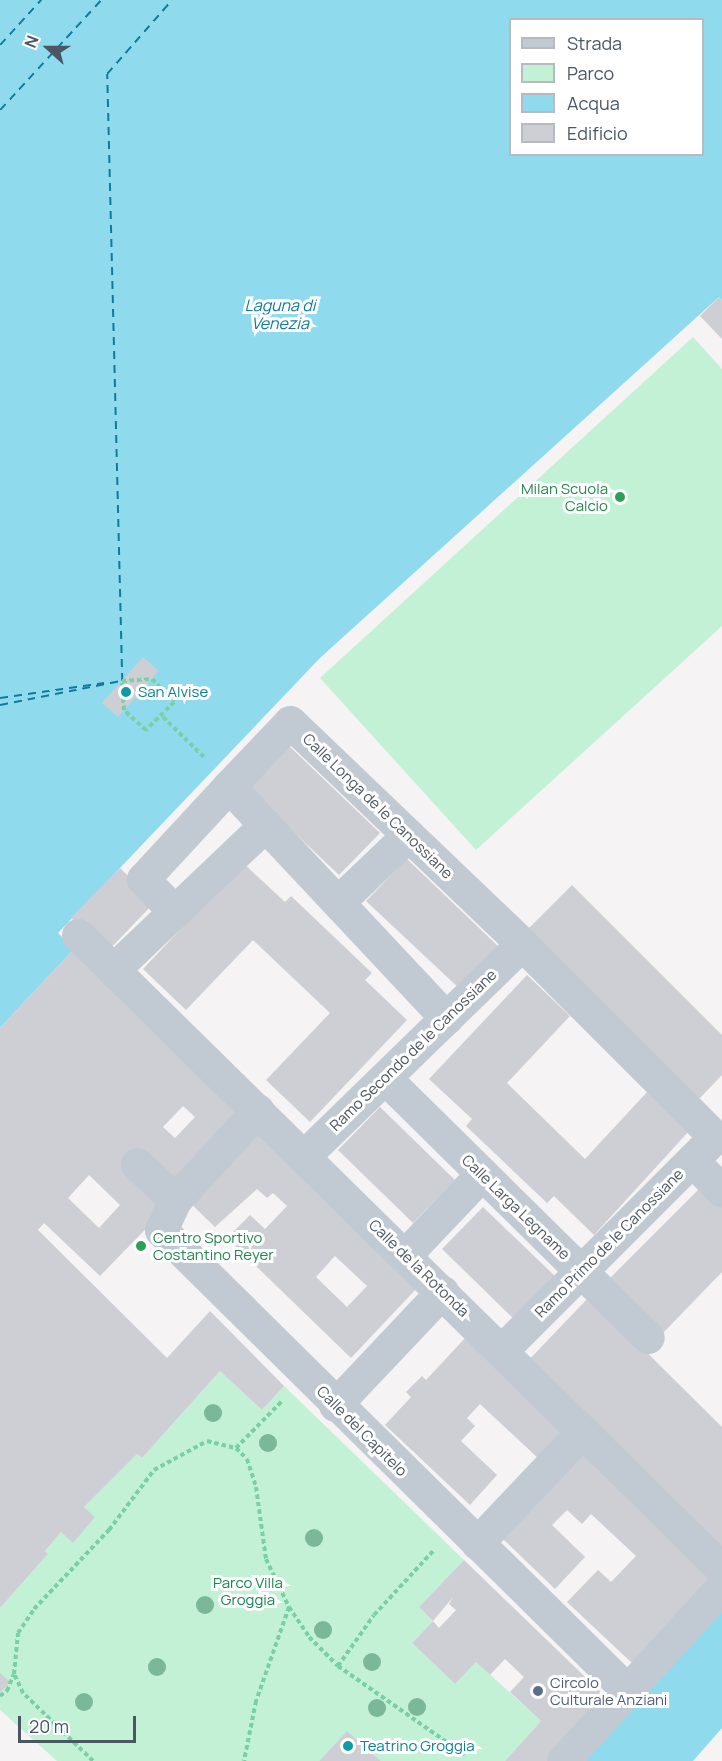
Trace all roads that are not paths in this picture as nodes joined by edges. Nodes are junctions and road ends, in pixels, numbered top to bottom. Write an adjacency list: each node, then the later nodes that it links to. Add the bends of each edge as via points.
1 (229, 786): 2 (street); 3 (street, Calle Longa de le Canossiane, via 290,722); 5 (street, via 143,879)
2 (265, 825): 4 (street); 5 (street)
3 (408, 835): 4 (street); 7 (street, Calle Longa de le Canossiane)
4 (338, 902): 9 (street)
5 (175, 912): 8 (street)
6 (78, 935): 8 (street)
7 (522, 944): 9 (street, Ramo Secondo de le Canossiane); 12 (street, Calle Longa de le Canossiane)
8 (113, 970): 11 (street, Calle de la Rotonda)
9 (447, 1018): 10 (street, Ramo Secondo de le Canossiane)
10 (385, 1078): 13 (street, Ramo Secondo de le Canossiane); 16 (street, Calle Larga Legname)
11 (258, 1110): 13 (street, Calle de la Rotonda); 18 (street)
12 (715, 1137): 14 (street, Ramo Primo de le Canossiane)
13 (304, 1156): 19 (street, Calle de la Rotonda)
14 (692, 1160): 17 (street); 20 (street, Ramo Primo de le Canossiane)
15 (137, 1164): 18 (street)
16 (482, 1174): 19 (street); 20 (street, Calle Larga Legname)
17 (722, 1191)
18 (175, 1200): 24 (street, Calle del Capitelo, via 160,1230)
19 (405, 1255): 21 (street, Calle de la Rotonda)
20 (581, 1270): 22 (street, Calle Larga Legname); 23 (street, Ramo Primo de le Canossiane)
21 (442, 1292): 23 (street, Calle de la Rotonda); 24 (street)
22 (648, 1337)
23 (502, 1350): 25 (street, Calle de la Rotonda)
24 (335, 1405): 26 (street, Calle del Capitelo)
25 (583, 1431): 26 (street); 27 (street, Calle de la Rotonda)
26 (468, 1534): 29 (street, Calle del Capitelo)
27 (722, 1569)
28 (722, 1587): 29 (street)
29 (627, 1690): 30 (street)
30 (563, 1761)

